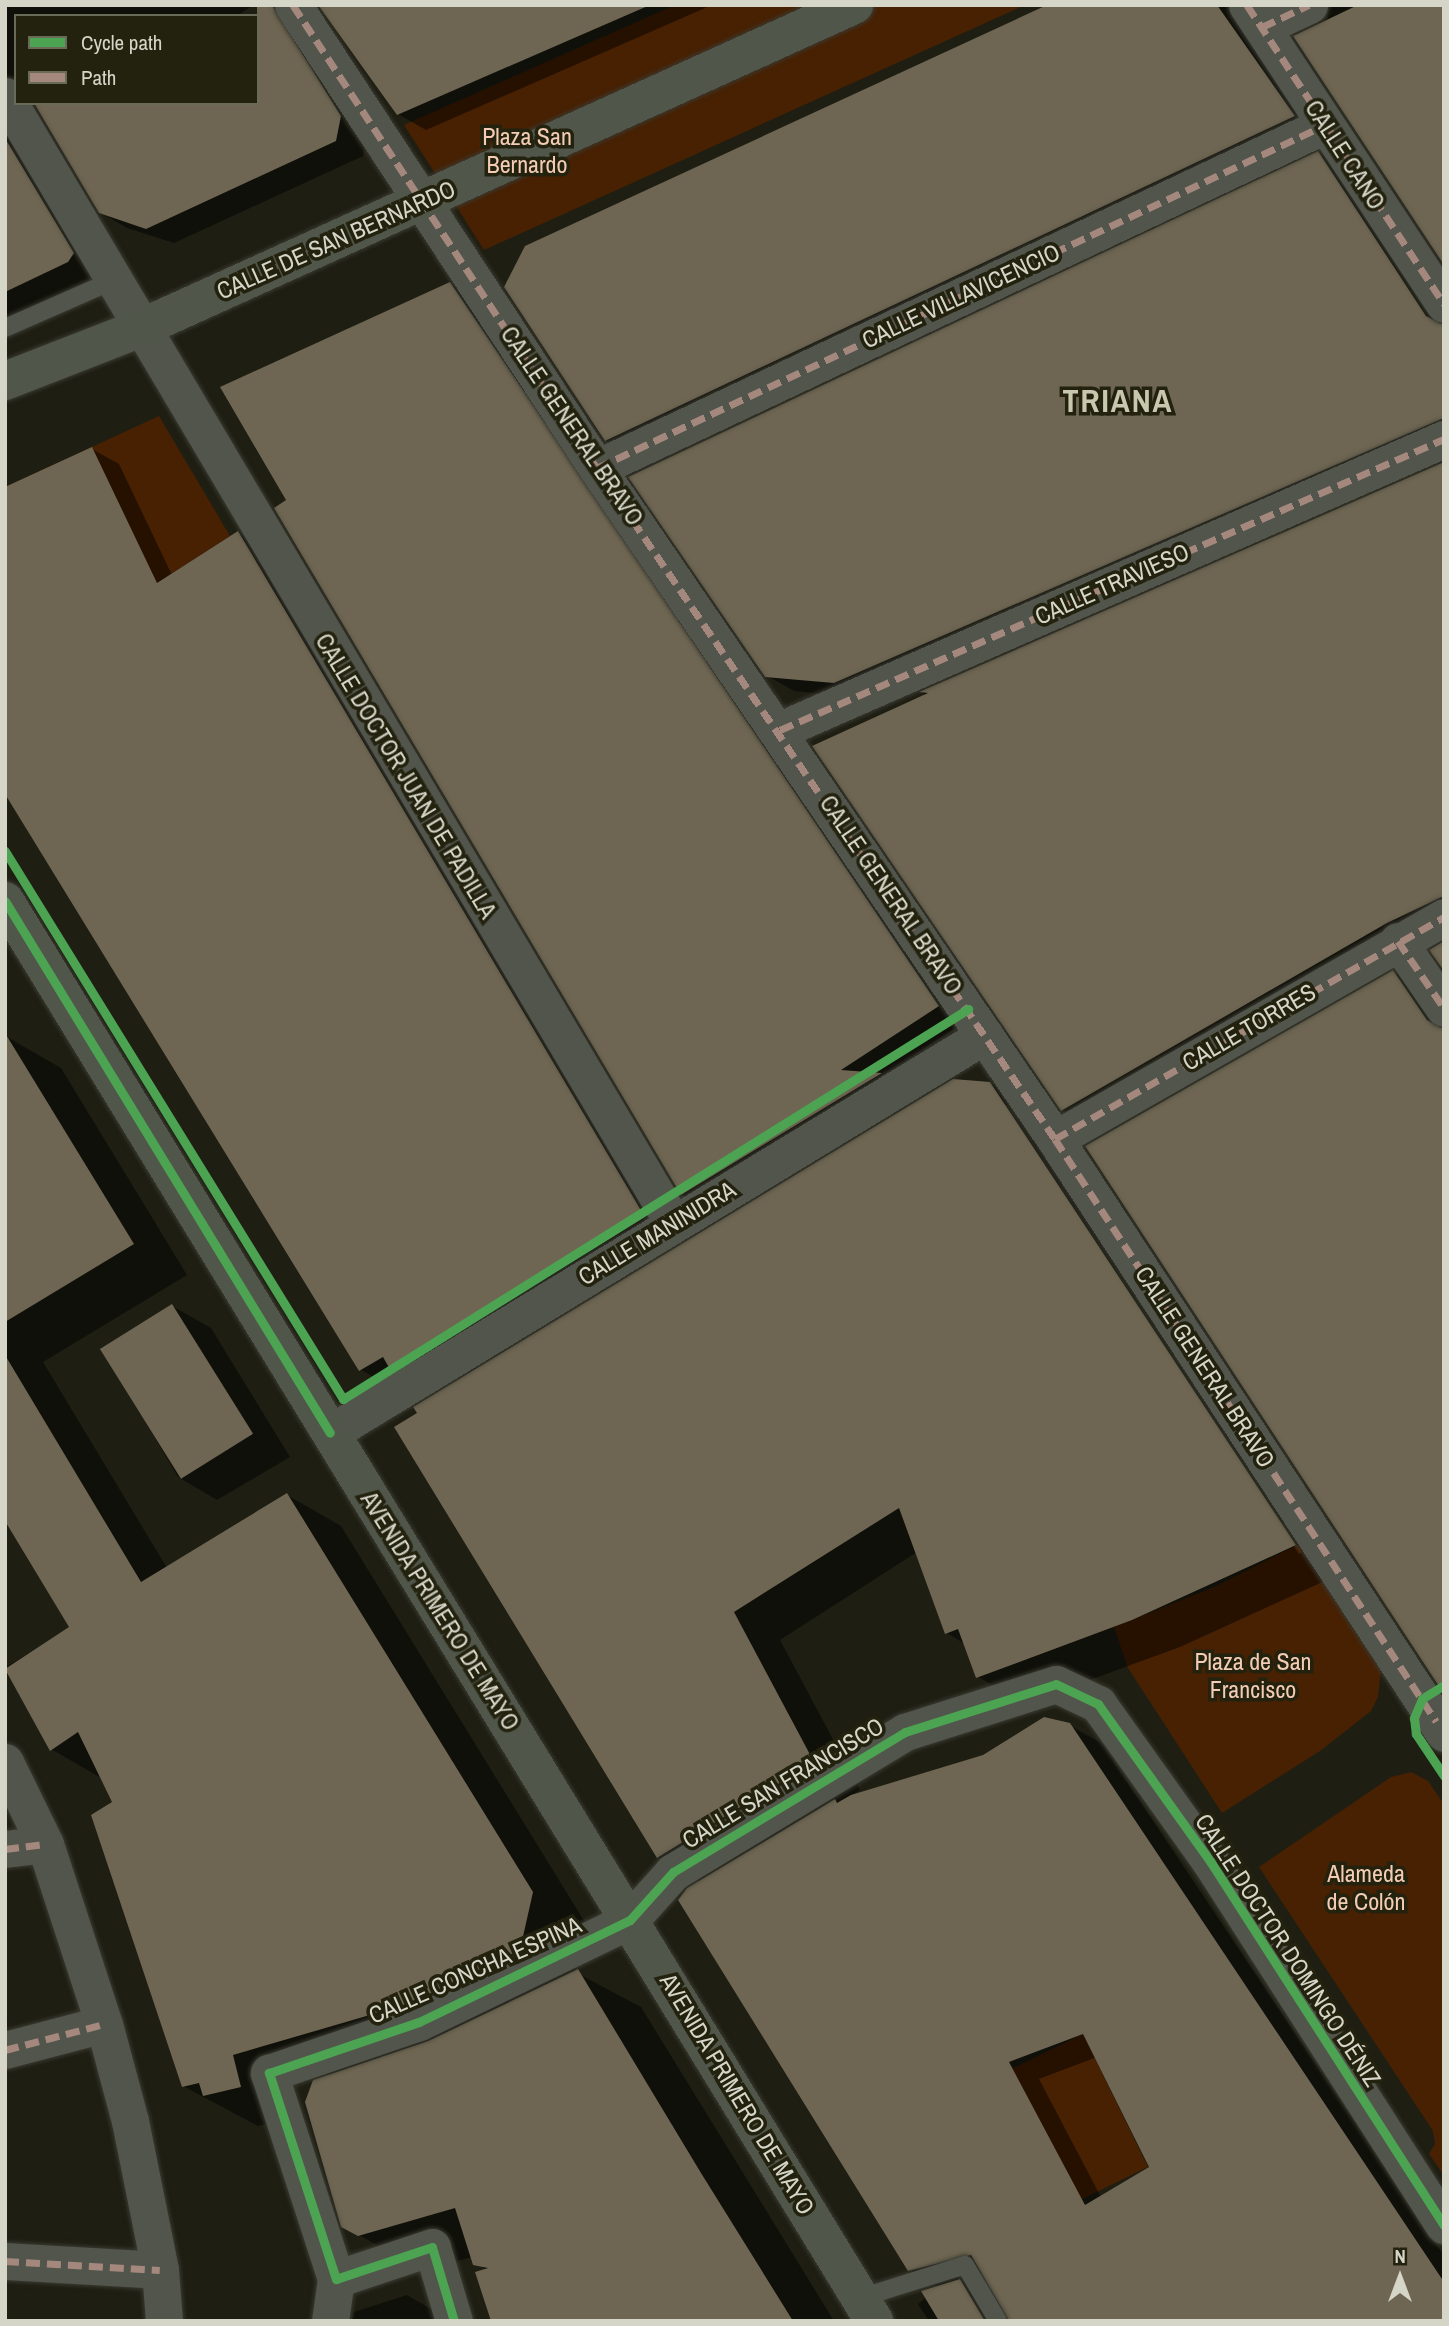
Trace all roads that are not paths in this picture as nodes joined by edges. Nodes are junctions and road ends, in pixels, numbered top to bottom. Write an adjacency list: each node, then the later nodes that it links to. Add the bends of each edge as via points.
1 (293, 5): 7 (street, CALLE GENERAL BRAVO)
2 (854, 5): 7 (street, CALLE DE SAN BERNARDO)
3 (1309, 5): 4 (street)
4 (1255, 16): 6 (street, CALLE CANO)
5 (5, 96): 8 (street, CALLE DOCTOR JUAN DE PADILLA)
6 (1325, 125): 9 (street, CALLE CANO); 14 (street, CALLE VILLAVICENCIO)
7 (424, 202): 11 (street, CALLE DE SAN BERNARDO); 14 (street, CALLE GENERAL BRAVO)
8 (112, 281): 10 (lane); 11 (street, CALLE DOCTOR JUAN DE PADILLA)
9 (1444, 304)
10 (5, 328)
11 (141, 328): 12 (street, CALLE DE SAN BERNARDO); 22 (street, CALLE DOCTOR JUAN DE PADILLA)
12 (5, 381)
13 (1444, 439): 15 (street, CALLE TRAVIESO)
14 (597, 468): 15 (street, CALLE GENERAL BRAVO)
15 (780, 730): 20 (street, CALLE GENERAL BRAVO)
16 (5, 901): 23 (street, AVENIDA PRIMERO DE MAYO)
17 (1444, 917): 18 (street, CALLE TORRES)
18 (1398, 941): 19 (street); 21 (street, CALLE TORRES)
19 (1444, 1008)
20 (985, 1035): 21 (street, CALLE GENERAL BRAVO); 22 (street, CALLE MANINIDRA)
21 (1055, 1139): 25 (street, CALLE GENERAL BRAVO)
22 (673, 1223): 23 (street, CALLE MANINIDRA)
23 (330, 1433): 29 (street, AVENIDA PRIMERO DE MAYO)
24 (1056, 1684): 29 (street, CALLE SAN FRANCISCO, via 905,1732 673,1872); 32 (street, CALLE DOCTOR DOMINGO DÉNIZ, via 1098,1704 1210,1861)
25 (1441, 1723)
26 (5, 1762): 27 (street)
27 (46, 1844): 28 (street); 30 (street)
28 (5, 1849)
29 (630, 1920): 35 (street, CALLE CONCHA ESPINA, via 419,2022 269,2073); 36 (street, AVENIDA PRIMERO DE MAYO)
30 (104, 2024): 31 (street); 34 (street, via 130,2121)
31 (5, 2050)
32 (1444, 2225)
33 (5, 2261): 34 (street)
34 (160, 2270): 37 (street)
35 (336, 2279): 38 (street); 39 (street, via 432,2247)
36 (867, 2309): 40 (lane, via 965,2265)
37 (164, 2321)
38 (330, 2321)
39 (454, 2321)
40 (998, 2321)

